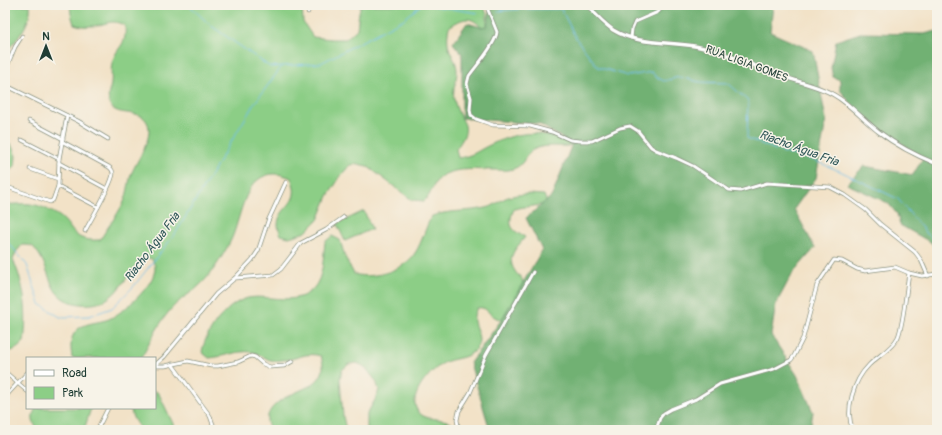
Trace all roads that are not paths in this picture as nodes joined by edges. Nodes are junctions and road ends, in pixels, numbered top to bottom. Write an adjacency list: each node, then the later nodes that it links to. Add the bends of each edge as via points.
1 (309, 5): 5 (street)
2 (486, 5): 29 (street, via 497,36 467,80 471,98 470,112 474,117 493,126 530,126 580,141 592,141 630,126 638,131 651,147 693,166 735,192 767,183 830,187 866,210 915,252 922,260)
3 (587, 5): 7 (street, RUA LIGIA GOMES, via 607,25)
4 (664, 5): 7 (street, via 658,12 635,22)
5 (308, 12)
6 (22, 36): 8 (street)
7 (632, 38): 16 (street, RUA LIGIA GOMES, via 649,42 689,44 724,53 824,90 844,100 879,132)
8 (5, 71)
9 (5, 84): 10 (street)
10 (67, 116): 12 (street); 14 (street)
11 (29, 121): 14 (street)
12 (108, 139)
13 (22, 140): 15 (street)
14 (63, 140): 15 (street); 22 (street, via 112,170)
15 (59, 161): 18 (street); 22 (street)
16 (937, 164)
17 (30, 169): 18 (street)
18 (58, 179): 20 (street)
19 (286, 182): 30 (street, via 268,221 258,251)
20 (58, 186): 21 (street, via 54,199 50,202); 23 (street)
21 (7, 187)
22 (107, 189): 23 (street)
23 (98, 207): 25 (street)
24 (344, 217): 30 (street, via 301,243 281,269 273,275)
25 (85, 231)
26 (533, 272): 43 (street, via 486,355 470,393 459,411 456,420)
27 (909, 273): 29 (street); 44 (street, via 895,267 857,270 842,261 834,260 817,285 802,338 791,360 769,371 720,384 696,399 671,409 660,418); 45 (street, via 898,336 895,342 869,365 855,389 849,414)
28 (937, 274): 29 (street)
29 (928, 276)
30 (235, 278): 33 (street, via 216,294)
31 (294, 361): 32 (street, via 284,366 270,367 251,356 218,366 192,361)
32 (172, 364): 34 (street); 42 (street, via 210,416)
33 (156, 365)
34 (156, 366)
35 (5, 372): 37 (street)
36 (26, 374): 37 (street)
37 (18, 383): 38 (street); 39 (street)
38 (26, 390)
39 (5, 397)
40 (108, 409): 41 (street)
41 (97, 430)
42 (214, 430)
43 (459, 430)
44 (656, 430)
45 (853, 430)

